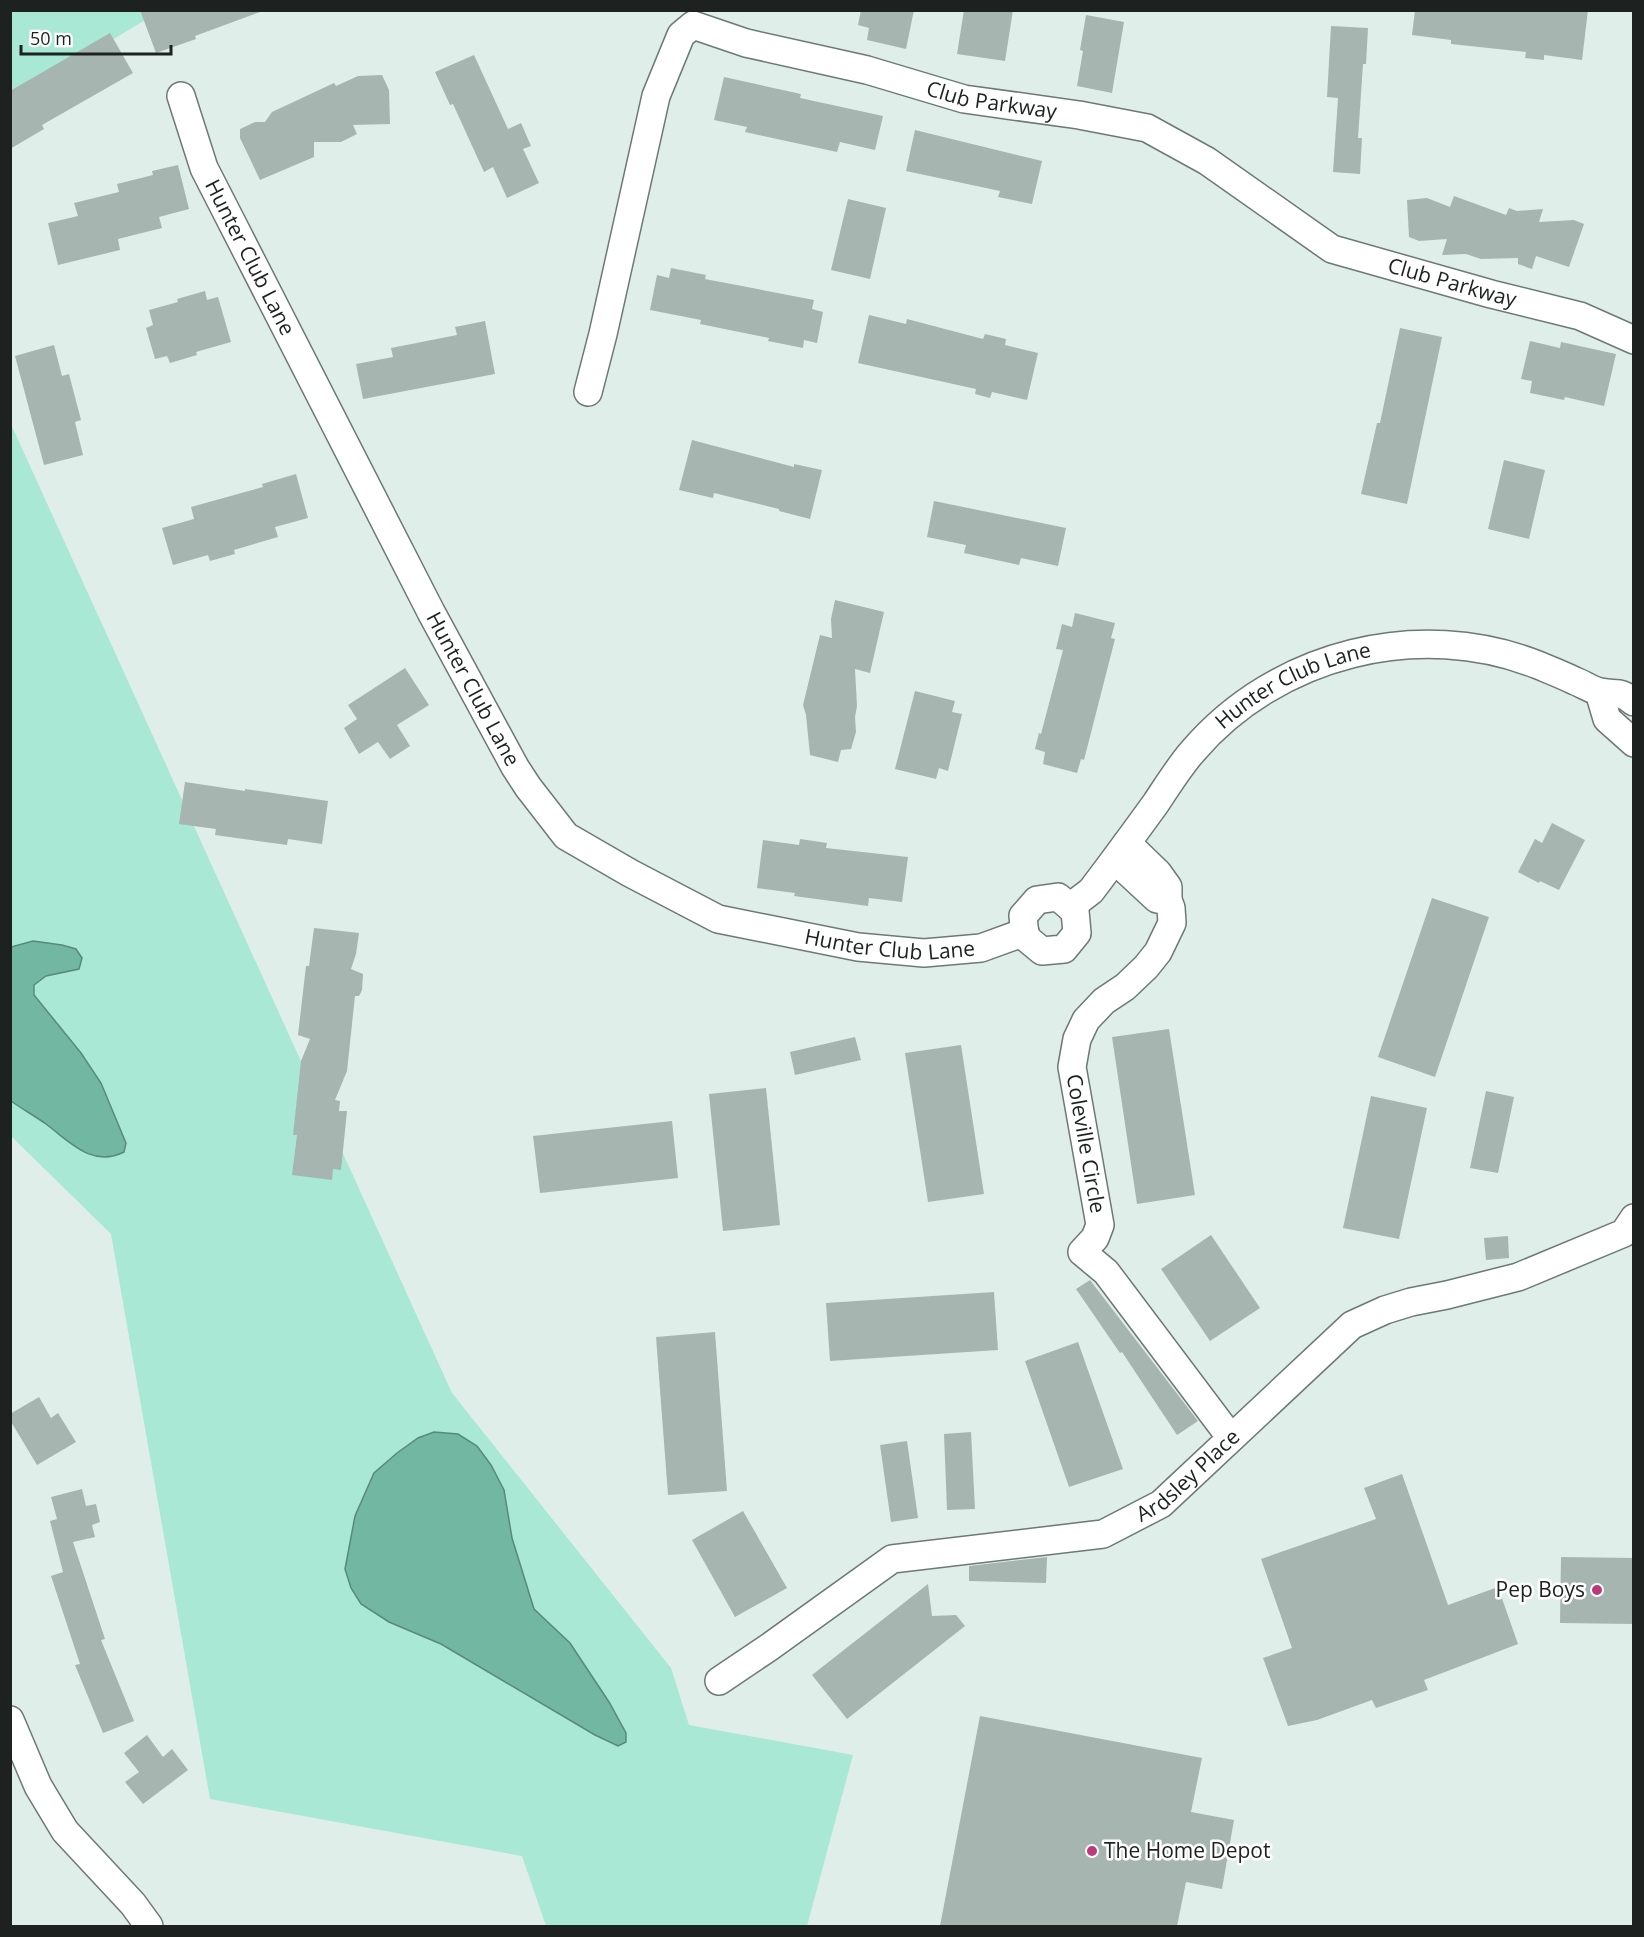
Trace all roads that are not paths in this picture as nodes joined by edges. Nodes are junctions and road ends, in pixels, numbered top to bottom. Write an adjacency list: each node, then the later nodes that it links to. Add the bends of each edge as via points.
1 (180, 96): 9 (street, Hunter Club Lane, via 204,168 431,612 515,767 566,836 717,920 858,947 924,953 981,948)
2 (1634, 340): 3 (street, Club Parkway, via 1580,316 1332,249 1207,161 1147,128 964,99 867,70 746,43 693,25 681,35 656,96)
3 (588, 392)
4 (1599, 692): 5 (street, Hunter Club Lane, via 1623,694); 6 (street, via 1607,719); 7 (street, Hunter Club Lane, via 1521,658 1486,648 1410,644 1371,648 1329,660 1278,682 1231,713 1193,751)
5 (1634, 702)
6 (1634, 744)
7 (1121, 851): 8 (street, Hunter Club Lane, via 1091,891); 11 (street, Coleville Circle, via 1158,873 1168,887 1172,923 1146,967 1086,1020 1077,1040 1072,1067 1100,1225 1095,1238 1082,1252 1106,1272)
8 (1070, 907): 9 (street, via 1058,897 1037,900 1023,916); 9 (street, via 1075,911 1077,933 1064,949 1042,951 1025,937)
9 (1025, 932)
10 (1634, 1218): 11 (street, Ardsley Place, via 1624,1233 1518,1276 1402,1304 1352,1325)
11 (1231, 1438): 12 (street, Ardsley Place, via 1161,1504 1103,1534 892,1559)
12 (718, 1681)
13 (10, 1720): 14 (street, via 38,1786 65,1831)
14 (149, 1926)

